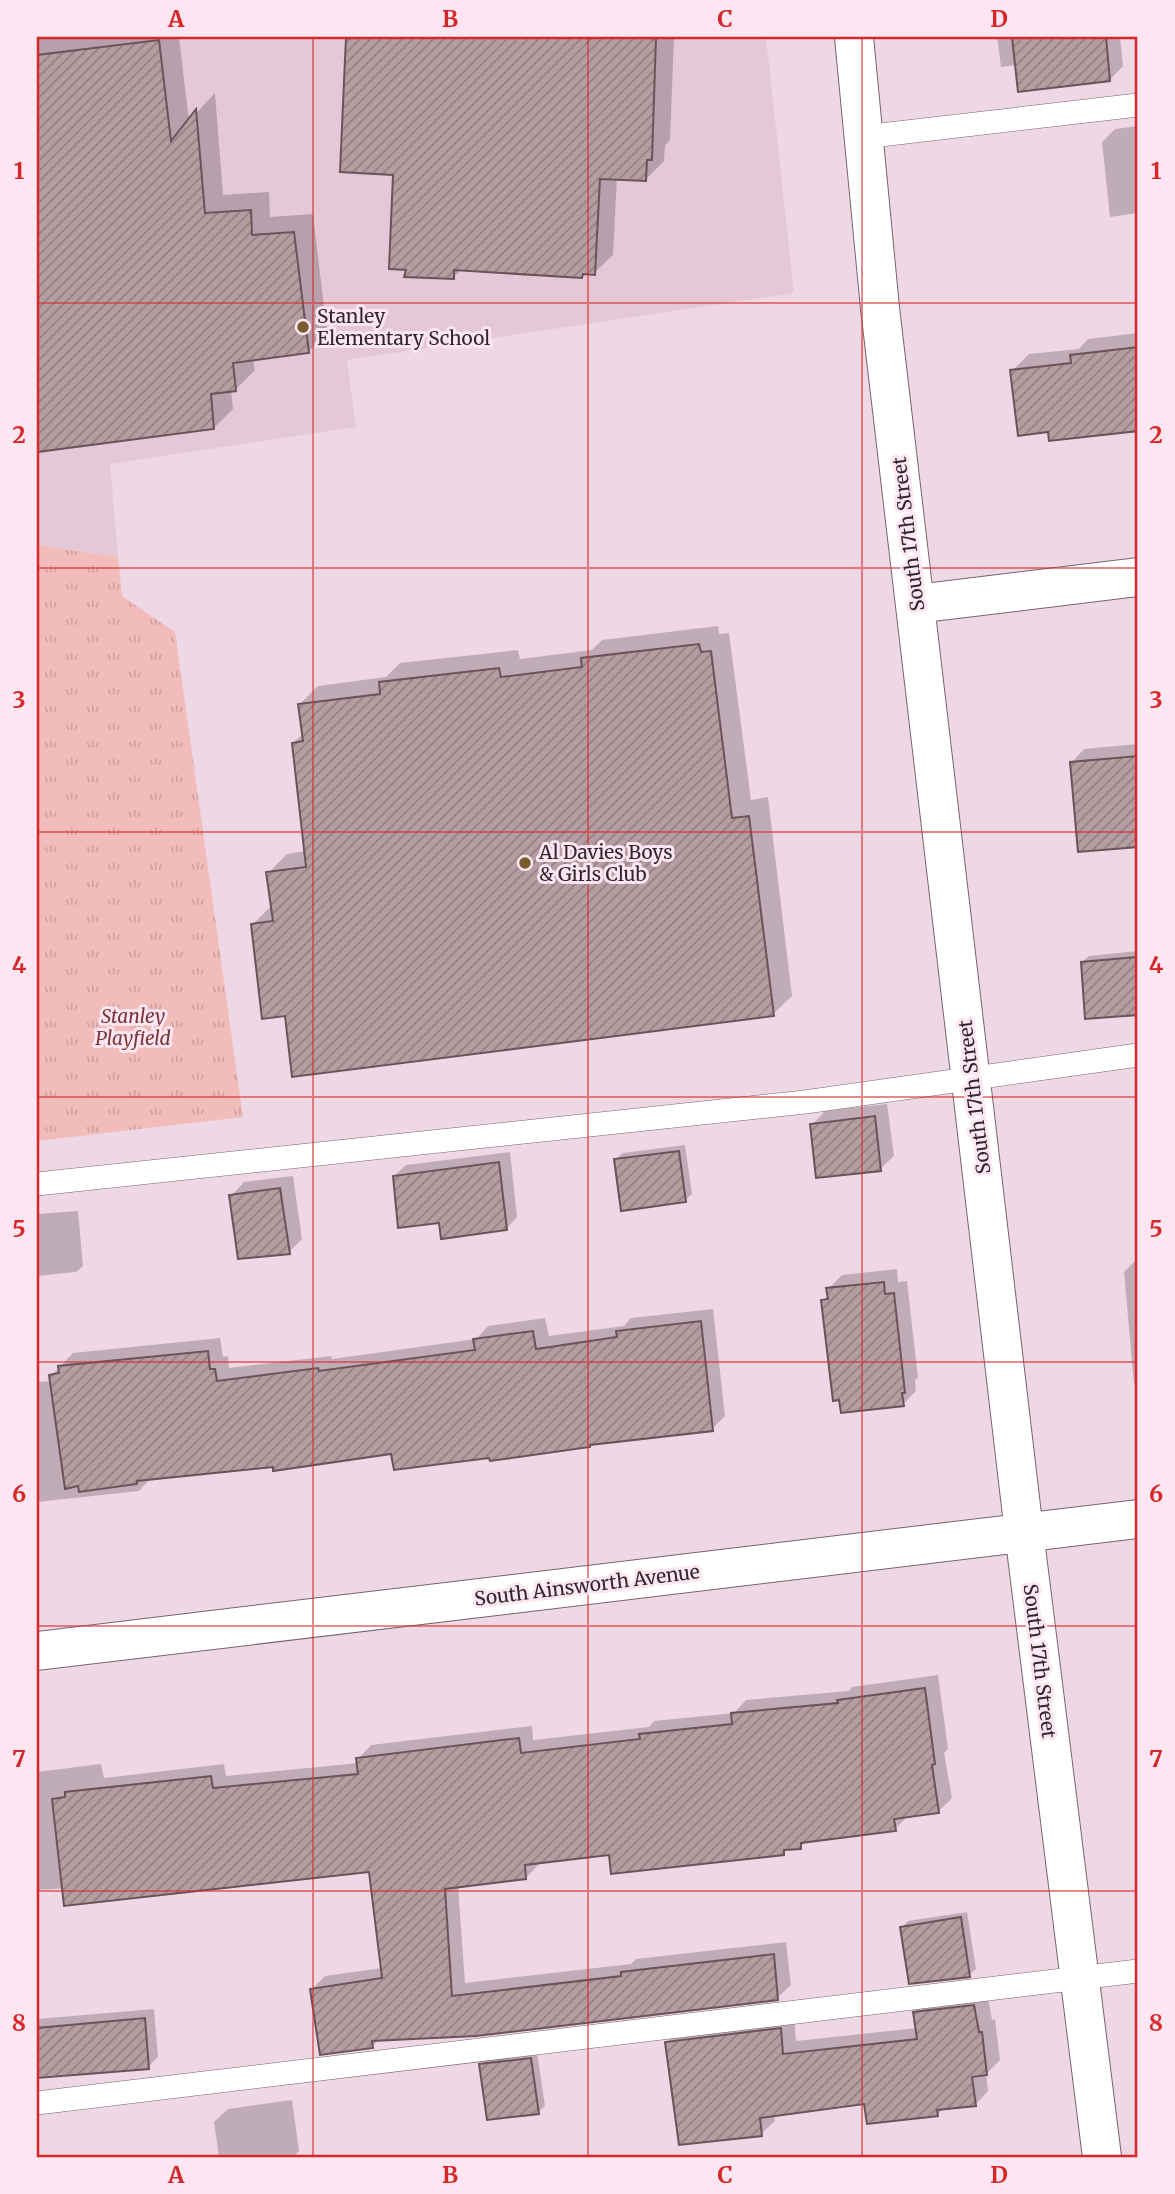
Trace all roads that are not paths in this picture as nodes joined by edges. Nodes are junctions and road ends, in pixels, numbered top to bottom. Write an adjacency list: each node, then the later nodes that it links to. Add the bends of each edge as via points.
1 (854, 37): 3 (street, South 17th Street)
2 (1138, 105): 3 (lane)
3 (863, 137): 5 (street, South 17th Street)
4 (1138, 577): 5 (street)
5 (916, 604): 7 (street, South 17th Street)
6 (1138, 1055): 7 (lane)
7 (972, 1078): 8 (lane, via 805,1102); 10 (street, South 17th Street)
8 (37, 1184)
9 (1138, 1519): 10 (street, South Ainsworth Avenue)
10 (1024, 1532): 11 (street, South Ainsworth Avenue); 13 (street, South 17th Street)
11 (37, 1651)
12 (1138, 1971): 13 (lane)
13 (1080, 1979): 14 (lane); 15 (street, South 17th Street)
14 (37, 2103)
15 (1102, 2157)

